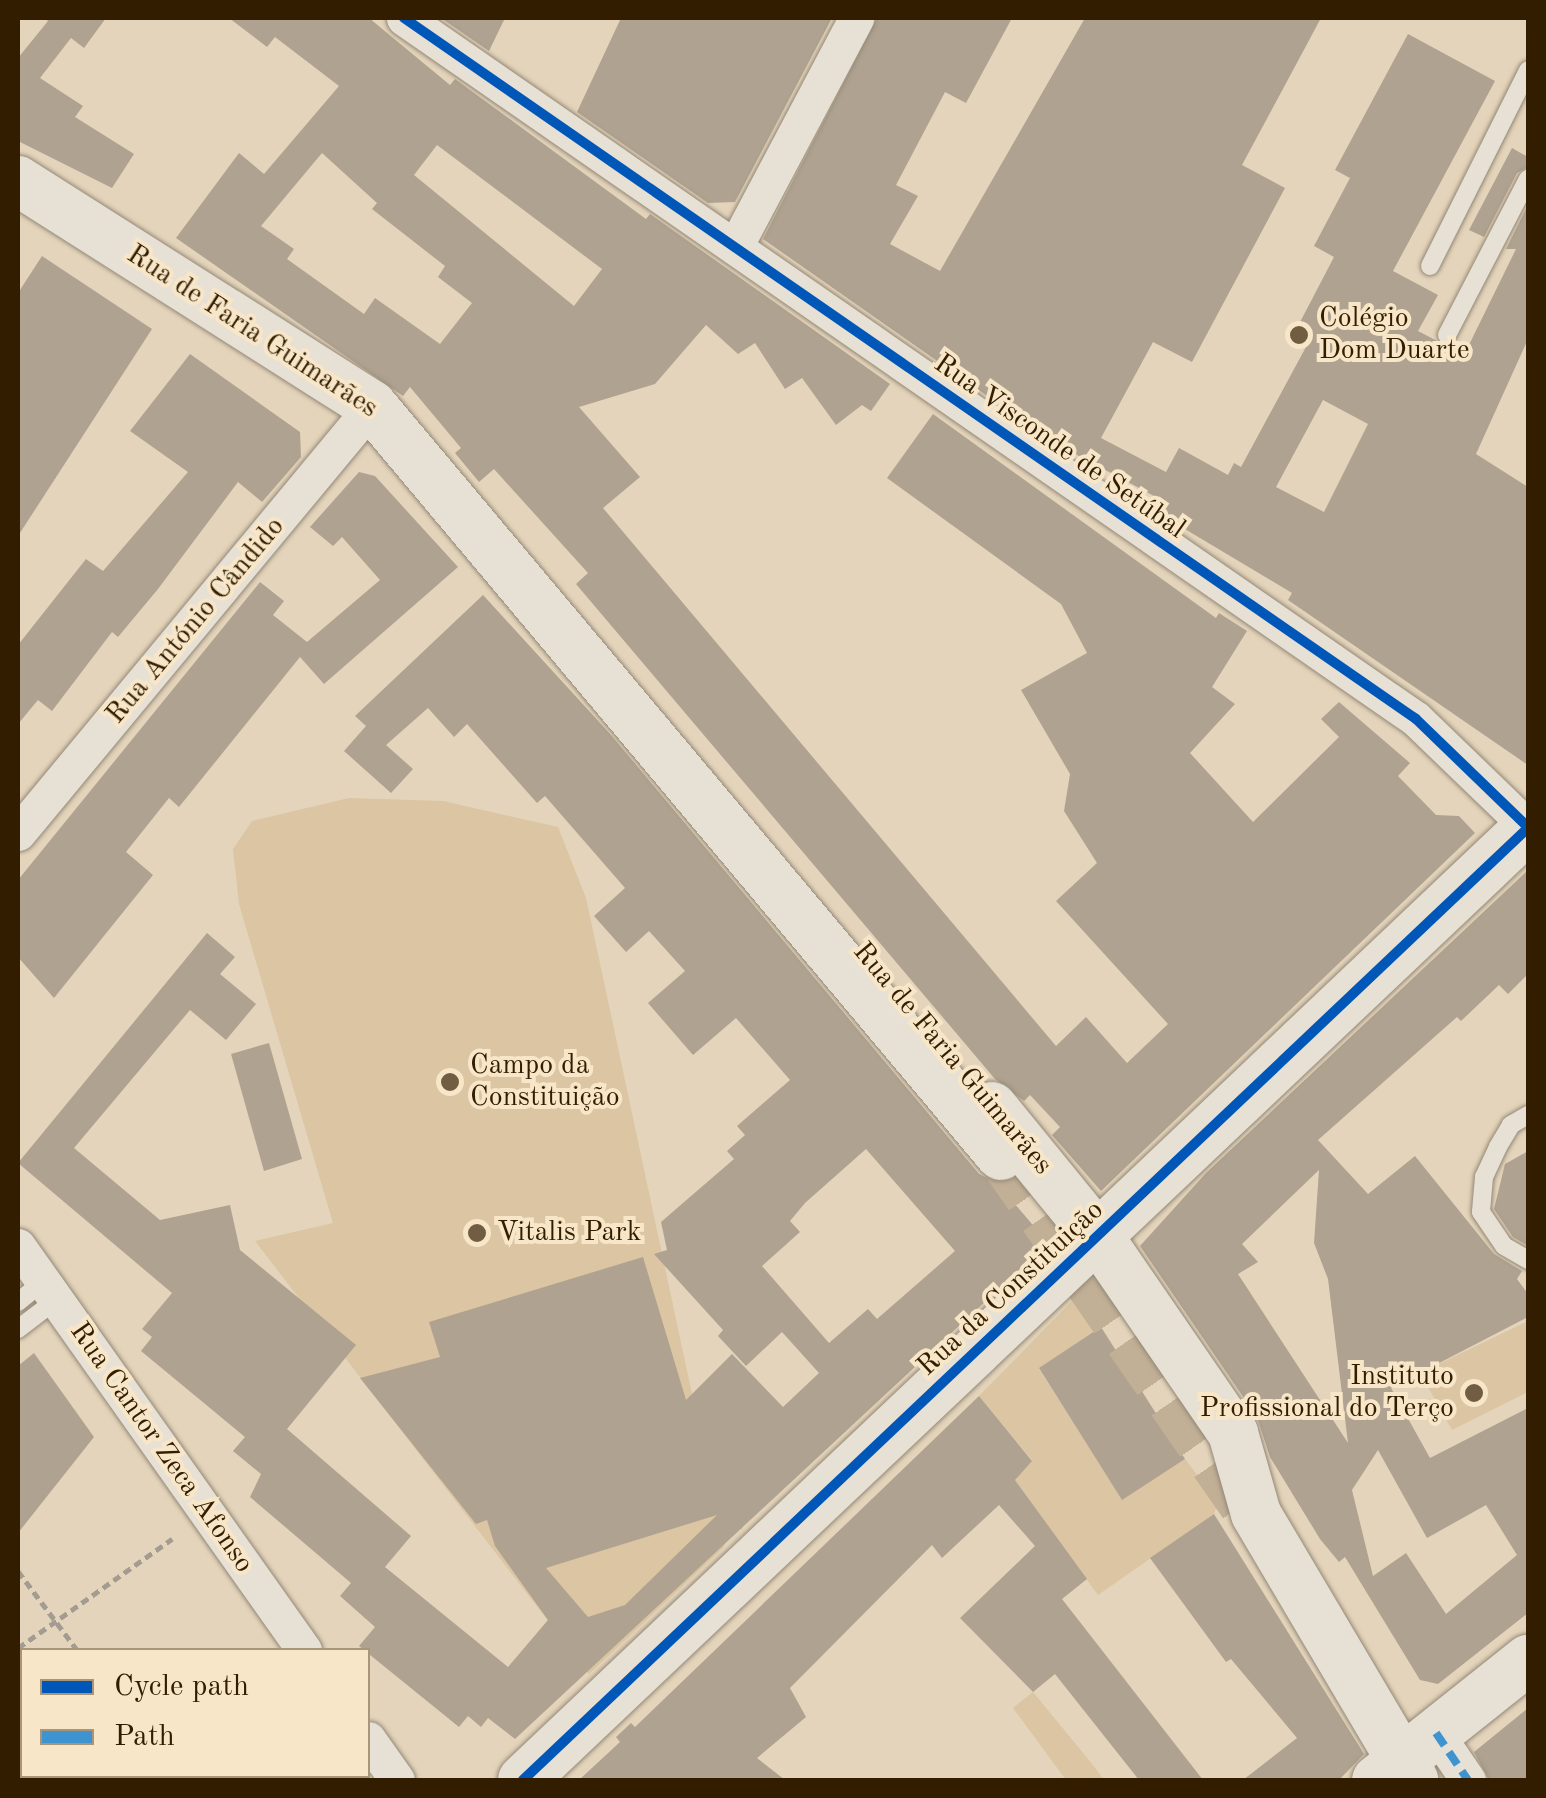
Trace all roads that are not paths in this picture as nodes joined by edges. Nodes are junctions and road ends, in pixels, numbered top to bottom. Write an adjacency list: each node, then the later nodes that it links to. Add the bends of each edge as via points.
1 (404, 18): 6 (street, Rua Visconde de Setúbal)
2 (856, 18): 6 (street)
3 (1528, 70): 7 (lane)
4 (1528, 179): 8 (lane)
5 (18, 181): 9 (main road, Rua de Faria Guimarães)
6 (735, 247): 11 (street, Rua Visconde de Setúbal, via 1416,719)
7 (1430, 266)
8 (1448, 335)
9 (372, 406): 10 (main road, Rua de Faria Guimarães); 12 (street, Rua António Cândido)
10 (654, 742): 14 (main road, Rua de Faria Guimarães); 15 (main road, Rua de Faria Guimarães, via 699,756)
11 (1528, 827): 15 (main road, Rua da Constituição)
12 (18, 833)
13 (1528, 1115): 17 (lane, via 1498,1147 1484,1177 1480,1212 1504,1246)
14 (1000, 1155)
15 (1099, 1238): 23 (main road, Rua de Faria Guimarães, via 1232,1433 1256,1514); 25 (main road, Rua da Constituição)
16 (18, 1246): 18 (street, Rua Cantor Zeca Afonso)
17 (1528, 1260)
18 (39, 1295): 19 (lane); 20 (street, Rua Cantor Zeca Afonso)
19 (18, 1329)
20 (303, 1648)
21 (1528, 1660): 23 (main road)
22 (370, 1742): 24 (street)
23 (1407, 1764): 26 (street, Rua de Faria Guimarães)
24 (398, 1780)
25 (523, 1780)
26 (1468, 1780)

